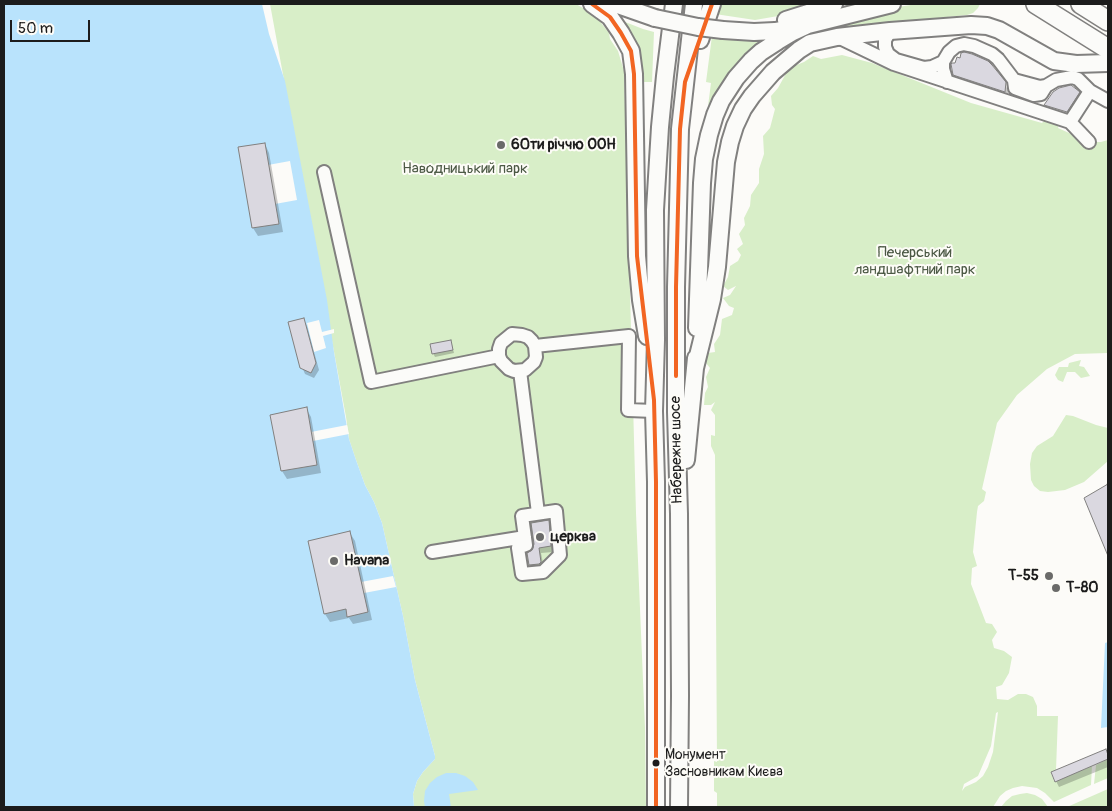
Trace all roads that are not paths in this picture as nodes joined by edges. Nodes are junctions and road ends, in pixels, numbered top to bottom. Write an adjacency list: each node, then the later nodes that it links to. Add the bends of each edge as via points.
1 (592, 4): 31 (main road, via 610,17 621,33 630,51 634,74 637,256)
2 (615, 4): 11 (main road)
3 (634, 4): 11 (main road)
4 (674, 4): 31 (main road, Набережне шосе, via 656,182)
5 (694, 4): 20 (main road, Набережне шосе)
6 (712, 4): 20 (main road)
7 (834, 4): 14 (main road, via 789,20)
8 (892, 4): 13 (main road)
9 (1035, 4): 17 (highway)
10 (1081, 4): 12 (highway)
11 (655, 18): 14 (main road, bridge)
12 (1108, 21)
13 (808, 25): 14 (main road, via 775,31); 29 (main road, via 761,52 736,78 721,101 709,135 702,183)
14 (723, 30)
15 (890, 31): 16 (main road); 18 (lane, via 885,48 896,60 924,68); 19 (main road, via 987,26 1054,61)
16 (837, 37): 21 (lane, via 894,64); 29 (main road, via 810,43 799,50 752,96 735,126 726,162 712,299)
17 (1108, 49)
18 (943, 62): 21 (lane); 22 (lane, via 949,52 964,44 992,54 1014,80 1015,88 1034,95 1041,94 1056,80 1072,77)
19 (1108, 63)
20 (685, 82): 33 (main road, Набережне шосе, via 680,129 676,287)
21 (946, 82): 24 (lane)
22 (1090, 90): 23 (lane); 24 (lane)
23 (1108, 101)
24 (1070, 122): 25 (lane)
25 (1089, 142)
26 (324, 172): 28 (lane, via 371,382)
27 (535, 346): 28 (lane, via 528,337 512,334 499,349); 30 (lane, via 534,362); 31 (lane, via 629,336 628,410)
28 (499, 356): 30 (lane, via 504,366)
29 (695, 368): 33 (main road)
30 (520, 371): 32 (lane)
31 (654, 405): 36 (main road, Набережне шосе)
32 (538, 513): 34 (lane, via 522,516); 34 (lane, via 556,511 560,555 543,572 522,574 518,548 526,545)
33 (679, 514): 37 (main road, Набережне шосе)
34 (525, 537): 35 (lane)
35 (432, 552)
36 (656, 807)
37 (679, 807)

